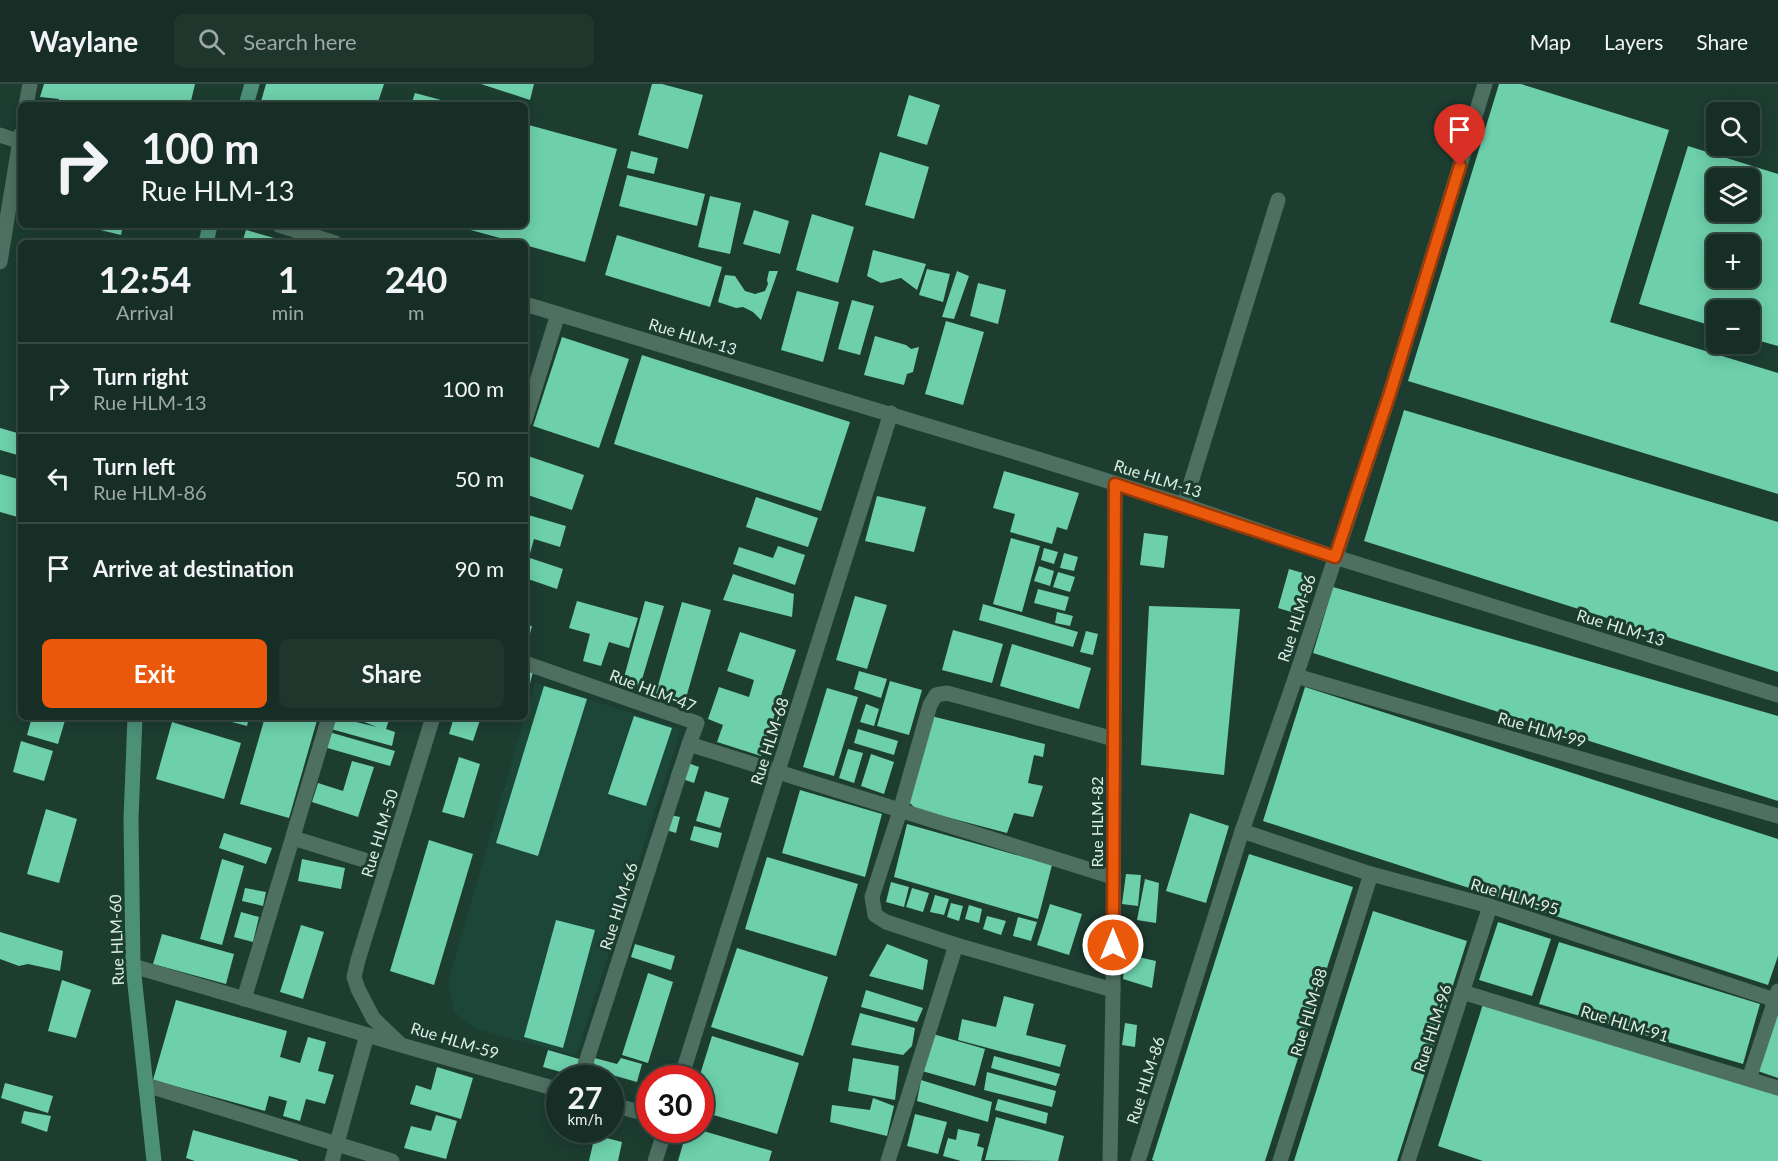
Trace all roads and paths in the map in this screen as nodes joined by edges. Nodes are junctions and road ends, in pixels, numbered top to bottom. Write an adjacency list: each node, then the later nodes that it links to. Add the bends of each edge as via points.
1 (30, 84): 4 (street)
2 (252, 84): 5 (street)
3 (1485, 84): 19 (street, Rue HLM-86)
4 (27, 102)
5 (247, 102)
6 (0, 135): 7 (street)
7 (18, 138)
8 (18, 157): 12 (street)
9 (1278, 200): 18 (street)
10 (288, 228): 11 (street)
11 (326, 240)
12 (0, 262)
13 (528, 305): 14 (street, Rue HLM-13)
14 (558, 314): 15 (street); 16 (street, Rue HLM-13)
15 (528, 410)
16 (891, 413): 17 (street, Rue HLM-13); 28 (street, Rue HLM-68)
17 (1115, 484): 18 (street, Rue HLM-13); 26 (street, Rue HLM-82)
18 (1184, 505): 19 (street, Rue HLM-13)
19 (1335, 557): 21 (street, Rue HLM-86); 22 (street, Rue HLM-13)
20 (528, 664): 27 (street, Rue HLM-47, via 697,723)
21 (1296, 676): 30 (street, Rue HLM-99); 31 (street, Rue HLM-86)
22 (1778, 695)
23 (135, 720): 39 (street, Rue HLM-60, via 131,819)
24 (328, 720): 32 (street)
25 (433, 720): 33 (street, Rue HLM-50)
26 (1114, 739): 29 (street, via 946,693 936,695); 35 (street, Rue HLM-82)
27 (689, 744): 28 (street); 46 (street, Rue HLM-66)
28 (778, 773): 29 (street); 47 (street, Rue HLM-68)
29 (900, 811): 35 (street); 37 (street, via 872,897 875,915)
30 (1778, 816)
31 (1242, 831): 34 (street, Rue HLM-95); 60 (street, Rue HLM-86)
32 (292, 838): 33 (street); 43 (street)
33 (387, 867): 38 (street, Rue HLM-50)
34 (1371, 874): 36 (street, Rue HLM-95); 61 (street, Rue HLM-88)
35 (1113, 877): 40 (street, Rue HLM-82)
36 (1490, 906): 41 (street, Rue HLM-96); 42 (street, Rue HLM-95)
37 (956, 945): 40 (street); 58 (street)
38 (358, 960): 45 (street, Rue HLM-59, via 354,977 358,989 373,1018)
39 (133, 966): 43 (street); 49 (street, Rue HLM-60)
40 (1113, 990): 59 (street, Rue HLM-82)
41 (1462, 992): 48 (street, Rue HLM-91); 62 (street, Rue HLM-96)
42 (1776, 995): 48 (street)
43 (244, 999): 44 (street)
44 (367, 1035): 45 (street); 53 (street)
45 (401, 1045): 50 (street, Rue HLM-59)
46 (585, 1065)
47 (685, 1065)
48 (1749, 1079): 51 (street, Rue HLM-91)
49 (146, 1085): 53 (street); 54 (street, Rue HLM-60)
50 (546, 1086)
51 (1778, 1088)
52 (661, 1143): 57 (street)
53 (337, 1144): 55 (street); 56 (street)
54 (154, 1161)
55 (332, 1161)
56 (392, 1161)
57 (655, 1161)
58 (888, 1161)
59 (1110, 1161)
60 (1138, 1161)
61 (1280, 1161)
62 (1408, 1161)

